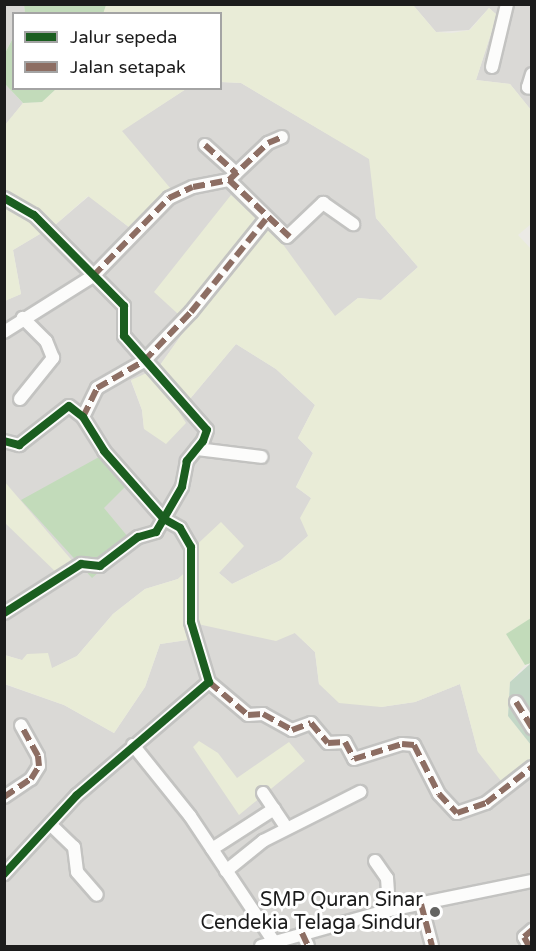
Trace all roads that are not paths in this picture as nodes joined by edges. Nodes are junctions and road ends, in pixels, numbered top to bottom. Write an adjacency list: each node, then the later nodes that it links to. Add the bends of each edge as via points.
1 (507, 4): 2 (street)
2 (492, 67)
3 (531, 74): 4 (street)
4 (531, 88)
5 (282, 137): 7 (street, via 268,143)
6 (205, 145): 7 (street)
7 (232, 176): 9 (street); 11 (street, via 170,198)
8 (4, 198): 11 (street, via 34,215)
9 (266, 219): 10 (street, via 290,237 323,203); 14 (street, via 191,312)
10 (353, 224)
11 (93, 276): 12 (street); 14 (street, via 126,309 123,333)
12 (23, 318): 13 (street); 15 (street, via 46,341 53,358)
13 (4, 332)
14 (144, 361): 16 (street, via 97,388); 18 (street, via 204,423 207,434)
15 (20, 399)
16 (83, 417): 17 (street, via 69,406 19,445); 20 (street, via 104,451)
17 (4, 441)
18 (197, 449): 19 (street); 20 (street, via 187,461 183,487)
19 (262, 457)
20 (164, 519): 21 (street, via 156,532 138,537 100,566 81,564); 22 (street, via 176,524 190,541 191,622)
21 (4, 613)
22 (209, 682): 26 (street); 27 (street, via 248,715 263,714 292,730 311,723 328,743 345,742 354,759 402,744 414,746 439,794 457,813 486,803)
23 (516, 702): 25 (street)
24 (21, 724): 30 (street, via 39,756 39,766 31,778)
25 (531, 728)
26 (133, 746): 33 (street, via 77,795); 34 (street)
27 (531, 767)
28 (360, 792): 36 (street, via 263,841)
29 (263, 793): 31 (street)
30 (4, 796)
31 (274, 809): 32 (street); 34 (street)
32 (284, 824)
33 (51, 825): 37 (street); 39 (street, via 74,847 77,872)
34 (212, 849): 36 (street)
35 (375, 861): 41 (street, via 387,878)
36 (226, 871): 44 (street)
37 (4, 874)
38 (531, 881): 40 (street)
39 (97, 895)
40 (421, 904): 41 (street); 47 (street)
41 (389, 910): 43 (street)
42 (531, 930): 48 (street, via 524,937)
43 (302, 933): 44 (street); 46 (street)
44 (274, 942): 45 (street)
45 (261, 946)
46 (308, 946)
47 (432, 946)
48 (529, 946)

